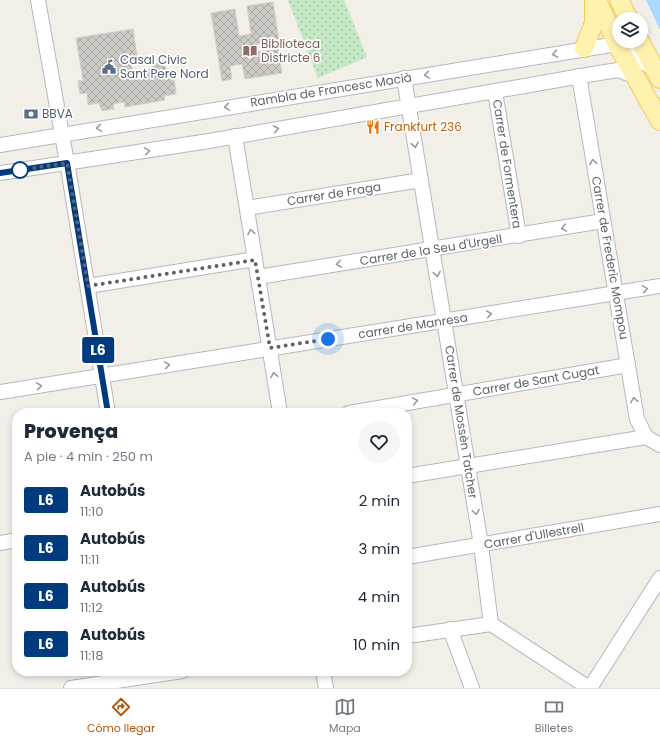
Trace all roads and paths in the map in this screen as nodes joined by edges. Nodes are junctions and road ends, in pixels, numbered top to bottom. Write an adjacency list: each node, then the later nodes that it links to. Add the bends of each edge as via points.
1 (38, 0): 18 (street)
2 (596, 0): 5 (main road); 7 (main road, via 594,23)
3 (619, 0): 4 (main road)
4 (625, 12)
5 (612, 34)
6 (612, 45): 7 (street, Rambla de Francesc Macià)
7 (584, 48): 14 (street, Rambla de Francesc Macià, one-way to 14)
8 (619, 48): 13 (main road)
9 (622, 48): 11 (street)
10 (644, 48): 11 (main road)
11 (657, 75)
12 (579, 76): 13 (street, via 618,70); 15 (street); 25 (street, Carrer de Frederic Mompou, one-way to 12)
13 (634, 76): 17 (main road)
14 (404, 78): 16 (street, Carrer de Mossèn Tatcher); 18 (street, Rambla de Francesc Macià, one-way to 18)
15 (495, 92): 16 (street); 26 (street, Carrer de Formentera)
16 (408, 107): 19 (street, one-way to 16); 23 (street, Carrer de Mossèn Tatcher, one-way to 23)
17 (660, 121)
18 (62, 134): 20 (street, Rambla de Francesc Macià); 21 (street)
19 (235, 136): 21 (street, one-way to 19); 24 (street)
20 (0, 145)
21 (67, 163): 22 (street); 30 (street)
22 (0, 173)
23 (421, 180): 24 (street, Carrer de Fraga); 27 (street, Carrer de Mossèn Tatcher)
24 (247, 208): 28 (street, one-way to 24)
25 (603, 222): 26 (street, Carrer de la Seu d'Urgell, one-way to 26); 32 (street, Carrer de Frederic Mompou)
26 (519, 236): 27 (street, Carrer de la Seu d'Urgell)
27 (433, 250): 29 (street, Carrer de la Seu d'Urgell, one-way to 29); 33 (street, Carrer de Mossèn Tatcher, one-way to 33)
28 (255, 260): 29 (street); 30 (street)
29 (258, 277): 34 (street)
30 (88, 286): 36 (street)
31 (660, 286): 32 (street, carrer de Manresa, one-way to 31)
32 (616, 293): 33 (street, carrer de Manresa, one-way to 32); 35 (street, Carrer de Frederic Mompou)
33 (445, 320): 34 (street, carrer de Manresa); 38 (street, Carrer de Mossèn Tatcher)
34 (270, 348): 36 (street, carrer de Manresa, one-way to 34); 40 (street, one-way to 34)
35 (628, 365): 38 (street, Carrer de Sant Cugat); 42 (street, Carrer de Frederic Mompou, one-way to 35, via 637,419)
36 (102, 376): 37 (street, carrer de Manresa, one-way to 36); 39 (street)
37 (0, 392)
38 (456, 394): 41 (street, Carrer de Sant Cugat, one-way to 38); 44 (street, Carrer de Mossèn Tatcher)
39 (107, 408)
40 (279, 408)
41 (377, 408)
42 (646, 437): 43 (street); 44 (street)
43 (660, 445)
44 (468, 466): 45 (street); 49 (street, Carrer de Mossèn Tatcher, one-way to 49)
45 (412, 475)
46 (660, 514): 49 (street, Carrer d'Ullestrell)
47 (12, 541): 48 (street)
48 (0, 543)
49 (481, 545): 50 (street, Carrer d'Ullestrell); 52 (street, Carrer de Mossèn Tatcher)
50 (412, 557)
51 (660, 578): 60 (street)
52 (491, 624): 53 (street); 60 (street)
53 (450, 629): 54 (street); 59 (street)
54 (412, 635)
55 (324, 676): 58 (street)
56 (151, 678): 57 (street)
57 (71, 688)
58 (326, 688)
59 (472, 688)
60 (589, 688)

